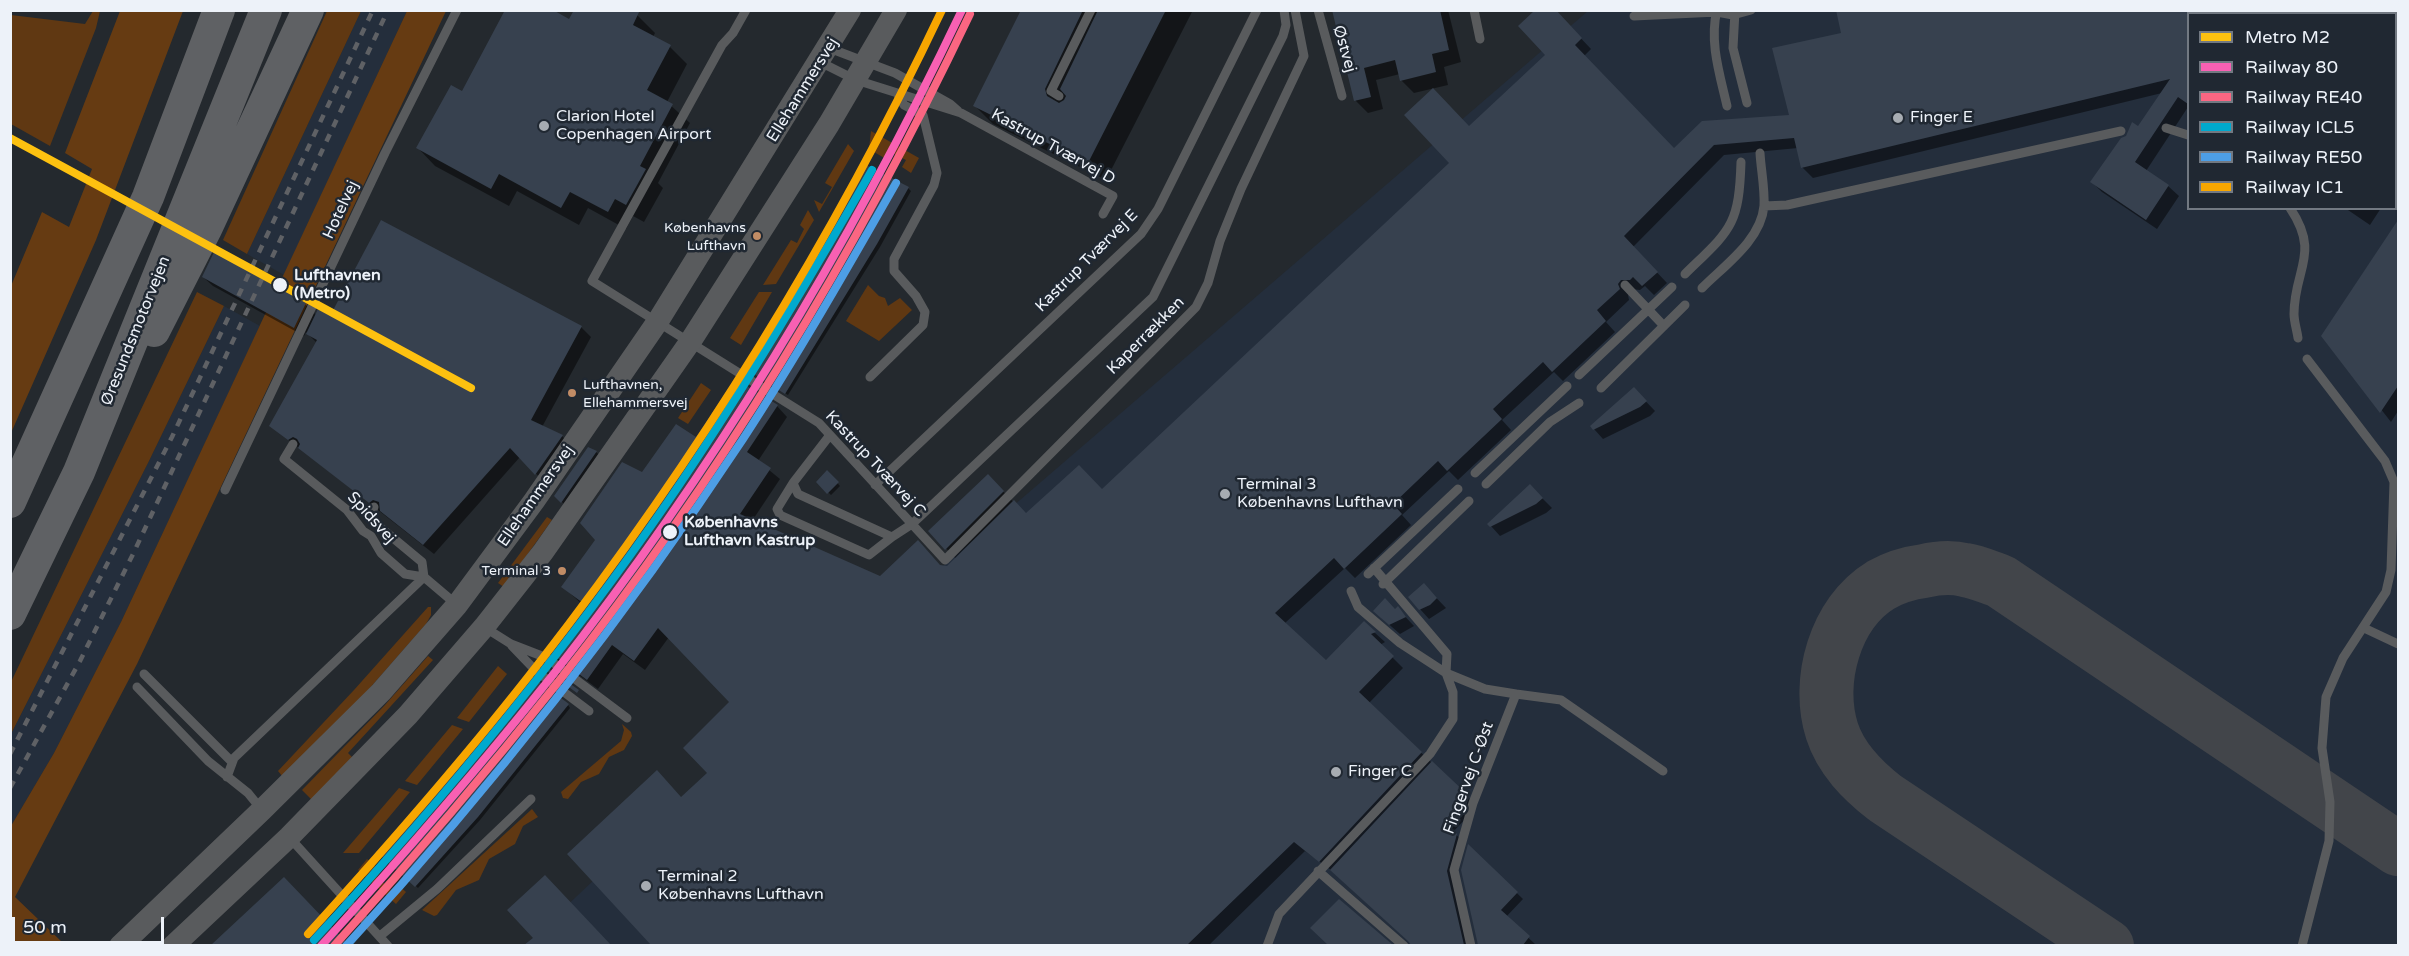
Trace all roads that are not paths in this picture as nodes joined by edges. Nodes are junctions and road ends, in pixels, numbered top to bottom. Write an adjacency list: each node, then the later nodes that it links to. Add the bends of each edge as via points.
1 (219, 10): 62 (highway, via 148,197)
2 (266, 10): 53 (highway, Øresundsmotorvejen)
3 (308, 10): 53 (highway, via 180,282)
4 (457, 10): 60 (lane, Hotelvej)
5 (746, 10): 41 (lane, Kastrup Tværvej C, via 722,45 592,281)
6 (850, 10): 19 (street, Ellehammersvej)
7 (896, 10): 20 (street)
8 (1091, 10): 22 (lane, via 1057,77 1052,91)
9 (1257, 10): 58 (lane, Kastrup Tværvej E, via 1158,209 1141,234)
10 (1284, 10): 64 (lane, Kaperrækken, via 1283,36 1154,297)
11 (1295, 10): 64 (lane, Kaperrækken, via 1304,56 1241,189 1196,307 945,560)
12 (1318, 10): 23 (lane, Østvej)
13 (1474, 10): 18 (lane)
14 (1751, 10): 16 (lane)
15 (1717, 11): 16 (lane); 17 (lane); 25 (lane, via 1715,50)
16 (1734, 13): 24 (lane, via 1733,48)
17 (1634, 16)
18 (1480, 39)
19 (824, 55): 20 (lane); 20 (lane, Kastrup Tværvej D); 41 (street, Ellehammersvej)
20 (861, 71): 21 (lane, Kastrup Tværvej D); 26 (lane, Kastrup Tværvej D, via 895,73); 44 (street)
21 (898, 94): 26 (lane, Kastrup Tværvej D); 47 (lane, via 904,105 923,115 937,174 894,259 894,271 925,312 923,325)
22 (1059, 96)
23 (1342, 96)
24 (1747, 103)
25 (1727, 106)
26 (961, 113): 34 (lane, Kastrup Tværvej D, via 1113,196)
27 (2166, 128): 29 (lane)
28 (2121, 131): 32 (lane, via 1787,205)
29 (2187, 135)
30 (1760, 153): 32 (lane)
31 (1741, 162): 35 (lane, via 1736,215 1727,233)
32 (1764, 206): 38 (lane, via 1749,242)
33 (2291, 210): 43 (lane, via 2306,243 2294,315)
34 (1103, 214)
35 (1685, 274)
36 (1625, 285): 40 (lane)
37 (1672, 286): 40 (lane)
38 (1702, 288)
39 (1685, 305): 42 (lane)
40 (1648, 309): 42 (lane); 46 (lane)
41 (658, 321): 44 (lane, Kastrup Tværvej C); 69 (street, Ellehammersvej)
42 (1664, 326): 49 (lane)
43 (2298, 338)
44 (690, 342): 51 (lane, Kastrup Tværvej C, via 819,423); 71 (street, via 543,552)
45 (2307, 358): 55 (lane)
46 (1579, 375)
47 (870, 377)
48 (1567, 386): 54 (lane)
49 (1601, 388)
50 (1579, 403): 57 (lane, via 1550,422)
51 (830, 435): 56 (lane, Kaperrækken); 58 (lane, Kastrup Tværvej C)
52 (293, 444): 66 (lane, Spidsvej, via 284,459 347,510 381,553 405,574)
53 (79, 472): 70 (highway, Øresundsmotorvejen)
54 (1474, 473)
55 (2396, 479): 72 (lane, via 2391,570 2386,592)
56 (793, 483): 65 (lane, via 798,494); 65 (lane, Kaperrækken, via 777,509 780,515 869,555)
57 (1486, 484)
58 (875, 485): 64 (lane, Kastrup Tværvej C)
59 (1458, 489): 67 (lane, via 1371,571)
60 (225, 490)
61 (1469, 501): 67 (lane)
62 (10, 502)
63 (374, 507): 66 (lane, Spidsvej, via 371,515 375,523 422,562)
64 (915, 528): 65 (lane, Kaperrækken)
65 (892, 537)
66 (424, 577): 69 (lane, Spidsvej); 81 (lane)
67 (1383, 583): 75 (lane, via 1447,654)
68 (1351, 591): 75 (lane, via 1358,607 1400,643)
69 (457, 605): 71 (street); 85 (street, Ellehammersvej, via 381,692)
70 (10, 614)
71 (484, 627): 73 (lane); 86 (street, via 408,715)
72 (2364, 628): 74 (lane); 95 (lane, via 2343,658 2326,698 2322,748 2330,802 2329,841)
73 (511, 644): 79 (lane, via 536,671); 80 (lane, via 548,658)
74 (2398, 645)
75 (1446, 673): 78 (lane, via 1485,689); 87 (lane, via 1453,692 1453,719 1430,754)
76 (144, 674): 81 (lane)
77 (137, 687): 83 (lane)
78 (1516, 694): 82 (lane, via 1561,700); 94 (lane, Fingervej C-Øst, via 1473,803 1454,870)
79 (589, 711)
80 (627, 718)
81 (231, 761): 83 (lane)
82 (1663, 771)
83 (227, 777): 85 (lane)
84 (531, 800): 88 (lane, via 437,889)
85 (262, 810): 86 (street); 89 (street, Ellehammersvej)
86 (289, 837): 88 (lane); 90 (street)
87 (1318, 871): 92 (lane, via 1279,914); 93 (lane)
88 (380, 936): 91 (lane)
89 (120, 945)
90 (173, 945)
91 (388, 945)
92 (1268, 945)
93 (1404, 945)
94 (1472, 945)
95 (2302, 945)

